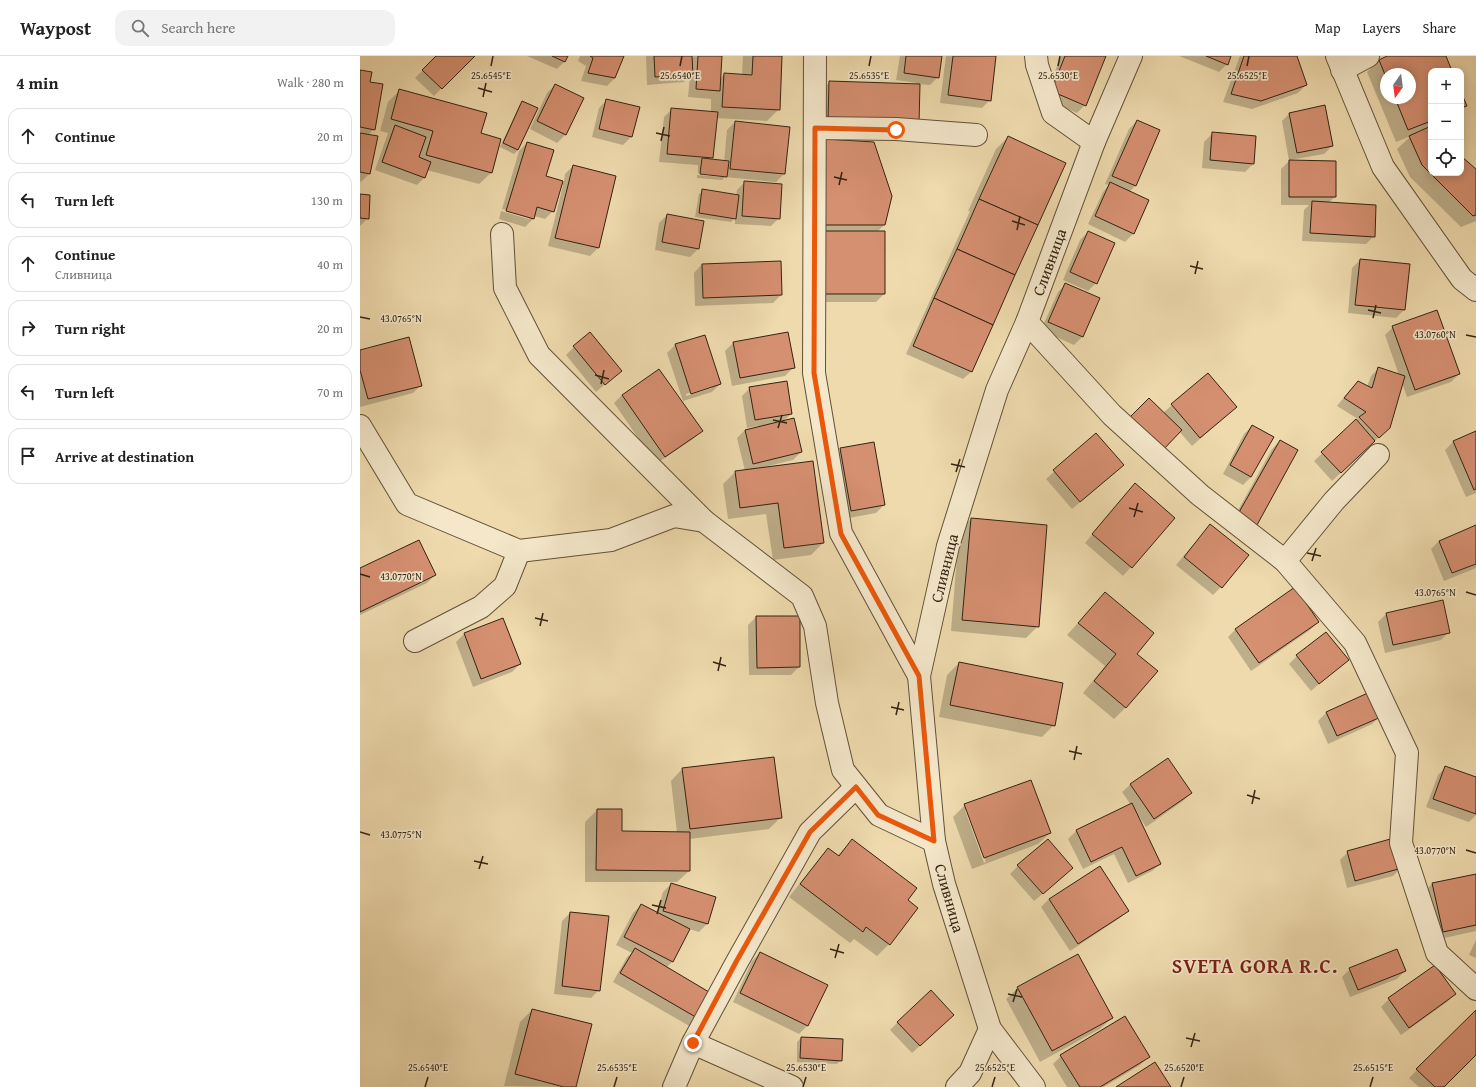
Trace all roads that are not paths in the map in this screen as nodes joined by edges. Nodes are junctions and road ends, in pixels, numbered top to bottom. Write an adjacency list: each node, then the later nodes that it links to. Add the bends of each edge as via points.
1 (815, 56): 6 (street)
2 (1036, 56): 8 (street, via 1053,113)
3 (1131, 56): 8 (street, Сливница)
4 (1368, 56): 5 (street)
5 (1340, 63): 10 (street, via 1383,167 1462,279)
6 (815, 128): 7 (street); 18 (street, via 814,373 841,534)
7 (976, 135)
8 (1094, 142): 11 (street, Сливница)
9 (502, 234): 14 (street, via 505,288 539,355)
10 (1476, 290)
11 (1027, 322): 16 (street, via 1112,415 1200,496); 18 (street, Сливница, via 997,390 948,546)
12 (360, 426): 15 (street, via 407,504)
13 (1378, 455): 16 (street, via 1334,501)
14 (704, 521): 15 (street, via 674,516 611,540); 19 (street, via 802,596 815,626 827,703 843,770)
15 (519, 551): 17 (street, via 505,586 481,607)
16 (1285, 561): 21 (street, via 1355,643 1407,753 1401,843 1436,953)
17 (415, 641)
18 (919, 676): 20 (street, Сливница)
19 (856, 787): 20 (street, via 878,815); 23 (street, via 810,832)
20 (934, 841): 22 (street, Сливница, via 944,884)
21 (1476, 989)
22 (990, 1029): 26 (street, via 970,1072); 27 (street, Сливница)
23 (693, 1043): 24 (street); 25 (street)
24 (674, 1087)
25 (792, 1087)
26 (957, 1087)
27 (1034, 1087)

